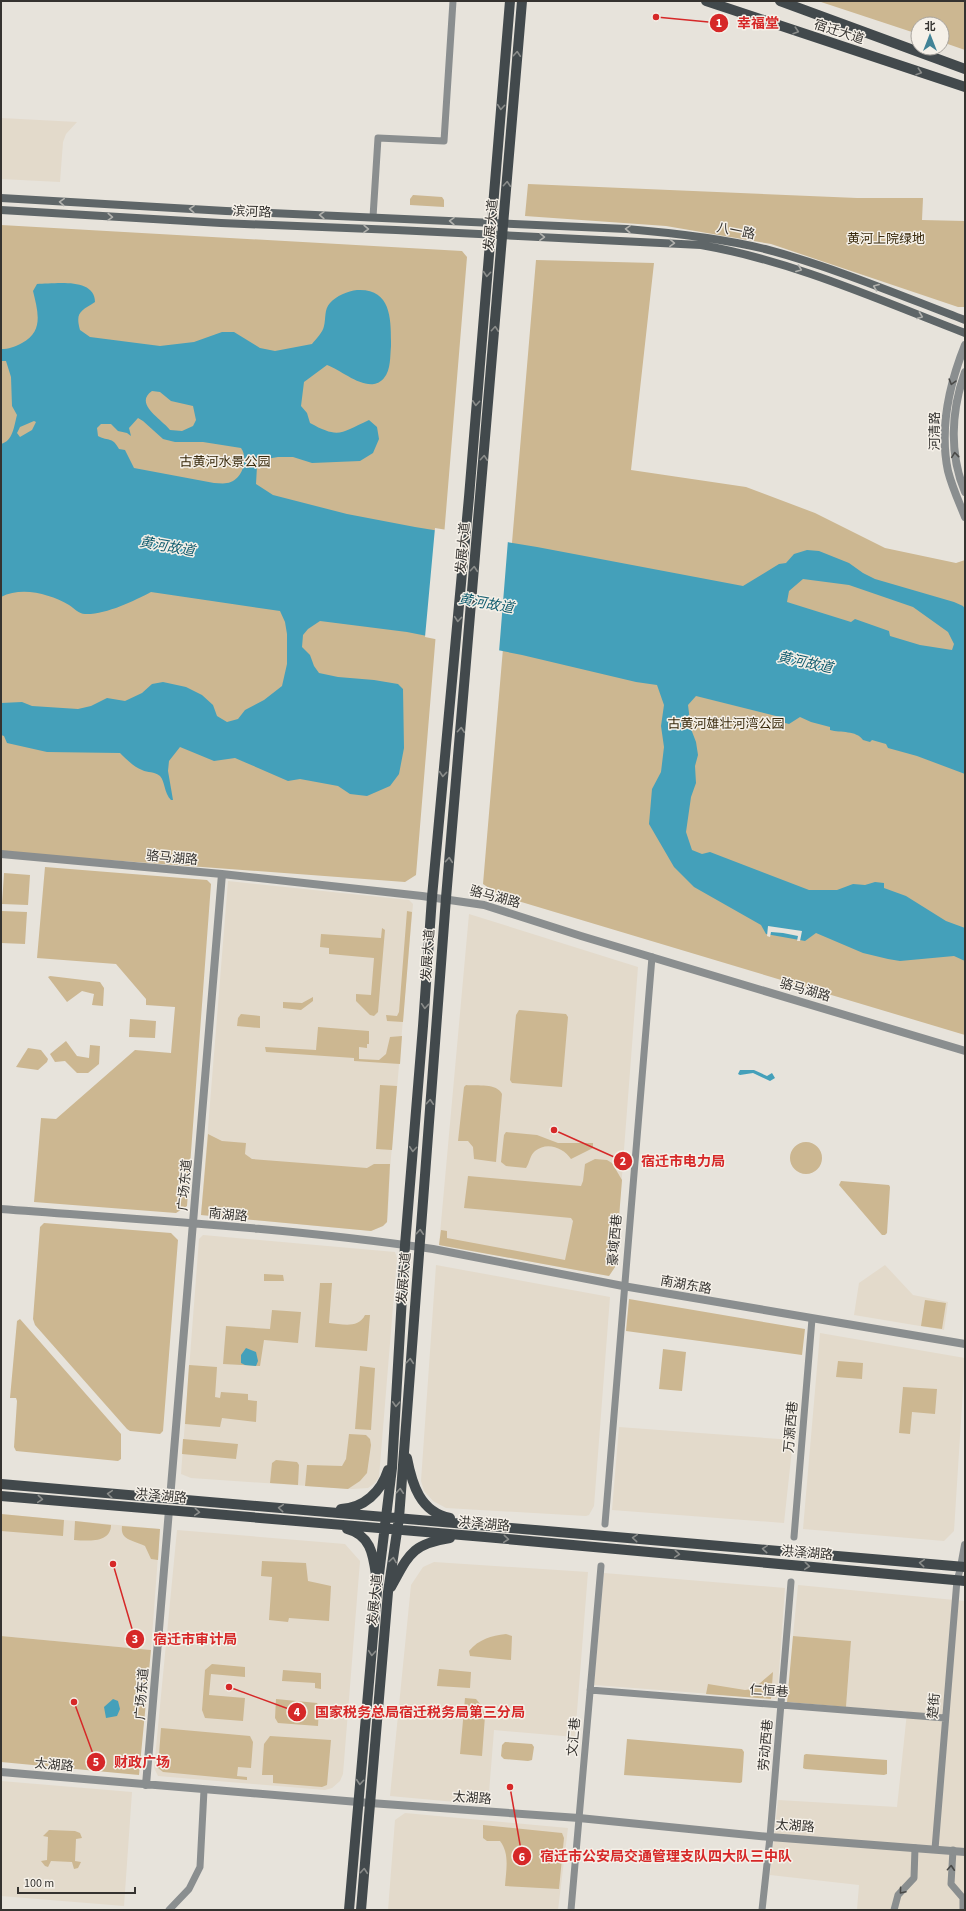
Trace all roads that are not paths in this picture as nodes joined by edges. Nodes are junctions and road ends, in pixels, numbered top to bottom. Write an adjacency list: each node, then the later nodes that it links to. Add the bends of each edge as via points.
1 (453, 1): 10 (street, via 444,141 378,138)
2 (508, 1): 11 (main road, 发展大道, one-way to 11)
3 (522, 1): 12 (main road, 发展大道, one-way to 3)
4 (706, 1): 7 (main road, 宿迁大道, one-way to 7)
5 (780, 1): 6 (main road, 宿迁大道)
6 (965, 69)
7 (965, 87)
8 (1, 198): 10 (main road, 滨河路, one-way to 8)
9 (1, 210): 13 (main road, 滨河路, one-way to 13)
10 (373, 217): 11 (main road, 滨河路, one-way to 10)
11 (491, 222): 12 (main road, 八一路); 13 (main road, 发展大道)
12 (504, 223): 14 (main road, 发展大道); 15 (main road, 八一路, one-way to 12, via 835,271 739,243 687,234)
13 (490, 235): 14 (main road, 滨河路); 23 (main road, 发展大道, one-way to 23)
14 (503, 236): 16 (main road, 八一路, one-way to 16, via 684,243 723,249 790,266); 24 (main road, 发展大道, one-way to 14)
15 (965, 320)
16 (965, 334)
17 (965, 345): 20 (street, 河清路, one-way to 20, via 948,398 945,436 948,470)
18 (965, 372): 19 (street, 河清路, one-way to 18, via 956,464 954,430 956,404)
19 (965, 492)
20 (965, 517)
21 (1, 854): 22 (street, 骆马湖路)
22 (222, 874): 23 (street, 骆马湖路); 28 (street, 广场东道)
23 (432, 897): 24 (street, 骆马湖路); 29 (main road, 发展大道, one-way to 29)
24 (446, 898): 25 (street, 骆马湖路, via 484,905); 30 (main road, 发展大道, one-way to 24)
25 (652, 957): 26 (street, 骆马湖路); 31 (street, 豪域西巷)
26 (965, 1051)
27 (1, 1209): 28 (street, 南湖路)
28 (194, 1224): 29 (street, 南湖路); 37 (street, 广场东道)
29 (405, 1245): 30 (street, 南湖东路); 34 (main road, 发展大道, one-way to 34)
30 (419, 1247): 31 (street, 南湖东路); 34 (main road, 发展大道, one-way to 30)
31 (624, 1286): 32 (street, 南湖东路); 43 (street, 豪域西巷)
32 (812, 1319): 33 (street, 南湖东路); 48 (street, 万源西巷)
33 (965, 1344)
34 (399, 1441): 39 (main road, via 387,1474 370,1499 348,1509); 40 (main road, 发展大道); 41 (main road, 发展大道, one-way to 34); 44 (main road, via 415,1490 428,1507 444,1517)
35 (1, 1484): 37 (main road, 洪泽湖路, one-way to 35)
36 (1, 1496): 38 (main road, 洪泽湖路, one-way to 38)
37 (170, 1499): 39 (main road, 洪泽湖路, one-way to 37)
38 (169, 1510): 42 (main road, 洪泽湖路, one-way to 42); 60 (street, 广场东道)
39 (320, 1511): 40 (main road, 洪泽湖路)
40 (386, 1517): 41 (main road, 洪泽湖路); 45 (main road, 发展大道)
41 (398, 1518): 44 (main road, 洪泽湖路); 46 (main road, 发展大道)
42 (319, 1523): 45 (main road, 洪泽湖路); 54 (main road, via 355,1531 368,1541)
43 (605, 1524)
44 (485, 1525): 51 (main road, 洪泽湖路, one-way to 44)
45 (385, 1529): 46 (main road, 洪泽湖路); 54 (main road, 发展大道)
46 (397, 1530): 47 (main road, 洪泽湖路); 55 (main road, 发展大道, one-way to 46)
47 (485, 1537): 52 (main road, 洪泽湖路, one-way to 52); 55 (main road, via 452,1538 425,1544 406,1558)
48 (794, 1537)
49 (965, 1545): 51 (street)
50 (601, 1566): 56 (street, 文汇巷)
51 (963, 1567): 52 (street, 楚街)
52 (961, 1580): 58 (street, 楚街)
53 (791, 1582): 57 (street, 劳动西巷)
54 (377, 1591): 62 (main road, 发展大道, one-way to 62)
55 (388, 1592): 63 (main road, 发展大道)
56 (590, 1690): 57 (street, 仁恒巷); 64 (street, 文汇巷)
57 (781, 1704): 58 (street, 仁恒巷); 65 (street, 劳动西巷)
58 (945, 1718): 67 (street, 楚街)
59 (1, 1772): 60 (street, 太湖路)
60 (146, 1785): 61 (street, 太湖路)
61 (204, 1790): 62 (street, 太湖路); 70 (street, via 200,1867 189,1889)
62 (358, 1802): 63 (street, 太湖路); 71 (main road, 发展大道)
63 (370, 1803): 64 (street, 太湖路); 72 (main road, 发展大道, one-way to 63)
64 (579, 1818): 65 (street, 太湖路); 73 (street, 文汇巷)
65 (770, 1836): 66 (street, 太湖路); 74 (street, 劳动西巷)
66 (915, 1848): 67 (street, 太湖路); 75 (street, one-way to 75, via 914,1878 898,1895)
67 (935, 1849): 68 (street, 太湖路)
68 (953, 1850): 69 (street, 太湖路); 76 (street, one-way to 68, via 963,1898 951,1884)
69 (965, 1852)
70 (169, 1910)
71 (349, 1910)
72 (361, 1910)
73 (571, 1910)
74 (762, 1910)
75 (894, 1910)
76 (962, 1910)

